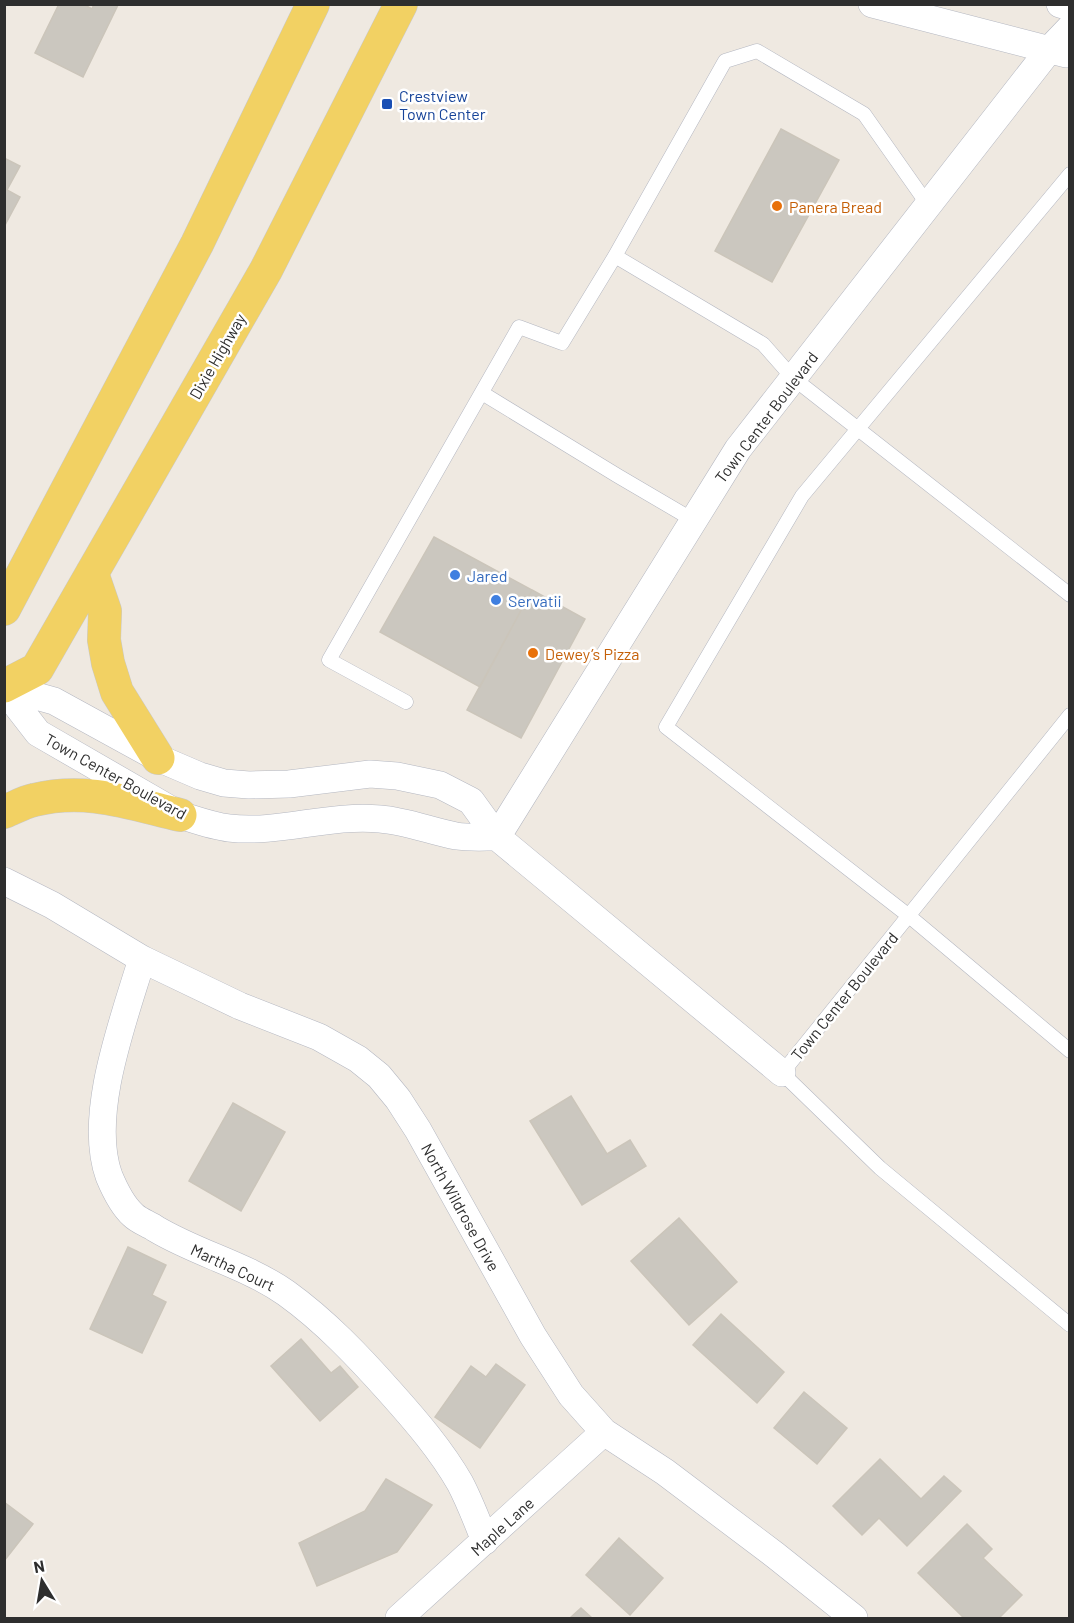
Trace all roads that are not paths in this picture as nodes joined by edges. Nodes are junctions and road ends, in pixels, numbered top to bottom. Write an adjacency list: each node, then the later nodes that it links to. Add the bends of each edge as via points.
1 (314, 4): 17 (main road, via 197,244)
2 (401, 4): 15 (main road, Dixie Highway, via 266,270)
3 (872, 4): 7 (street)
4 (1060, 4): 5 (street)
5 (1070, 7)
6 (1070, 28): 7 (street, Town Center Boulevard)
7 (1059, 53): 9 (street, Town Center Boulevard)
8 (1070, 174): 13 (lane)
9 (928, 205): 10 (lane, via 864,114 757,51 725,61); 11 (street, Town Center Boulevard)
10 (615, 256): 11 (lane, via 763,344); 12 (lane, via 562,344 519,327)
11 (793, 378): 13 (lane); 14 (street, Town Center Boulevard, via 738,449)
12 (482, 393): 14 (lane); 19 (lane, via 329,660)
13 (858, 429): 16 (lane); 26 (lane, via 802,496 666,727)
14 (693, 520): 24 (street, Town Center Boulevard)
15 (92, 573): 18 (main road, Dixie Highway, via 37,669); 21 (main road, via 105,611 104,640 117,692)
16 (1070, 595)
17 (4, 609)
18 (4, 687): 21 (street, Town Center Boulevard, via 54,701); 23 (street, Town Center Boulevard, via 38,733)
19 (406, 702)
20 (1070, 715): 26 (lane, Town Center Boulevard)
21 (158, 758): 24 (street, Town Center Boulevard, via 224,783 289,784 370,774 431,783 471,801)
22 (4, 812): 23 (main road, via 33,800 72,793 92,794)
23 (180, 815): 24 (street, Town Center Boulevard, via 229,828 379,819 458,836)
24 (497, 837): 29 (street, Town Center Boulevard)
25 (4, 881): 27 (street, North Wildrose Drive)
26 (909, 916): 28 (lane); 29 (lane, Town Center Boulevard)
27 (142, 959): 31 (street, North Wildrose Drive, via 240,1006 319,1037 379,1076 418,1130 533,1336 571,1395); 32 (street, Martha Court, via 115,1052 102,1123 109,1175 117,1192 133,1215 178,1242 257,1275 315,1314 430,1438 459,1481)
28 (1070, 1051)
29 (782, 1073): 30 (lane, via 880,1168)
30 (1070, 1324)
31 (604, 1432): 32 (street, Maple Lane); 34 (street, North Wildrose Drive, via 674,1479)
32 (485, 1541): 33 (street, Maple Lane)
33 (399, 1618)
34 (854, 1618)

